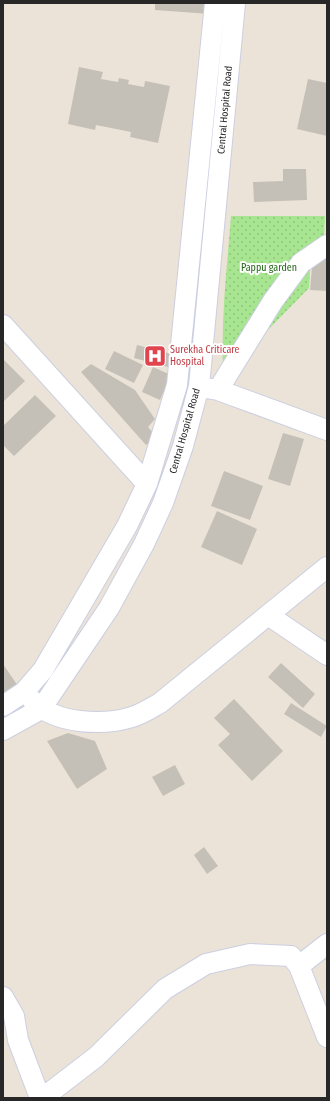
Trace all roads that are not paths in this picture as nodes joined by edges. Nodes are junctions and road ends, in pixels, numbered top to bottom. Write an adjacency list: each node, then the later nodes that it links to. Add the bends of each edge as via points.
1 (215, 3): 5 (street, Central Hospital Road)
2 (235, 3): 6 (street, Central Hospital Road)
3 (327, 245): 7 (street, via 301,263 273,301)
4 (3, 325): 9 (street)
5 (177, 385): 6 (street); 9 (street, Central Hospital Road)
6 (199, 386): 7 (street); 15 (street, Central Hospital Road, via 164,503 144,544 109,608)
7 (218, 390): 8 (street)
8 (327, 430)
9 (147, 484): 13 (street, Central Hospital Road, via 127,526 43,670)
10 (327, 566): 11 (street)
11 (268, 615): 12 (street); 15 (street, via 160,703 132,717 94,722 57,716)
12 (327, 655)
13 (24, 692): 14 (street, Central Hospital Road); 15 (street)
14 (3, 706)
15 (41, 709): 16 (street, Central Hospital Road)
16 (3, 730)
17 (327, 944): 18 (street)
18 (298, 966): 20 (street); 21 (street, via 291,956 250,954 206,964 165,989 96,1057)
19 (3, 997): 21 (street, via 14,1016 18,1040)
20 (327, 1037)
21 (40, 1098)

